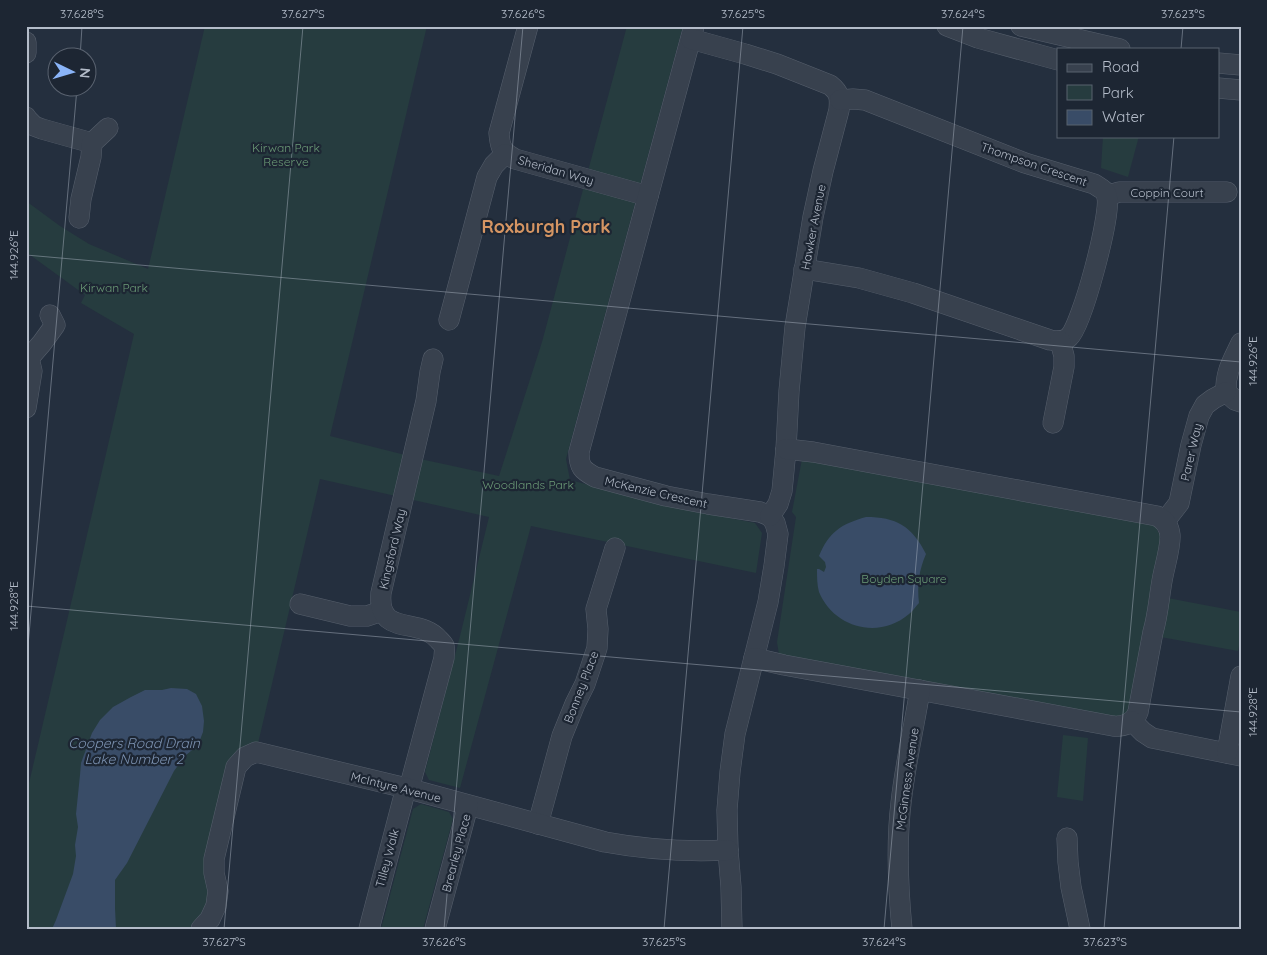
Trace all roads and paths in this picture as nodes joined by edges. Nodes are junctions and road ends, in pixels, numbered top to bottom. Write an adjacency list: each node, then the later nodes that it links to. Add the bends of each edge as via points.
1 (528, 26): 18 (street, Sheridan Way, via 499,133)
2 (947, 26): 5 (street)
3 (1021, 26): 7 (street)
4 (692, 33): 14 (street, via 830,85); 20 (street, McKenzie Crescent)
5 (988, 33): 9 (street)
6 (26, 42): 8 (street)
7 (1116, 48)
8 (26, 53)
9 (1057, 60)
10 (1220, 63): 11 (street)
11 (1241, 65)
12 (1220, 88): 13 (street)
13 (1241, 90)
14 (840, 100): 21 (street, Thompson Crescent, via 865,100 1025,163 1094,184); 23 (street, Hawker Avenue)
15 (26, 117): 17 (street, via 34,126)
16 (108, 128): 17 (street)
17 (92, 143): 22 (street, via 92,158)
18 (505, 154): 20 (street, Sheridan Way, via 515,160); 25 (street, via 487,177)
19 (1227, 192): 21 (street, Coppin Court, via 1119,192)
20 (648, 196): 34 (street, McKenzie Crescent, via 579,452 579,463 595,477 666,496)
21 (1107, 196): 26 (street, via 1093,277 1074,330 1068,338)
22 (79, 218)
23 (804, 268): 26 (street, via 859,278 912,293); 33 (street, Hawker Avenue, via 795,327)
24 (50, 315): 28 (street, via 55,325)
25 (449, 320)
26 (1060, 341): 32 (street, via 1064,367)
27 (1241, 343): 30 (street, via 1226,381)
28 (28, 357): 31 (street, via 32,371)
29 (433, 359): 38 (street, Kingsford Way, via 381,593)
30 (1234, 397): 35 (street, Parer Way, via 1213,399 1202,410 1179,503)
31 (26, 408)
32 (1053, 423)
33 (786, 449): 34 (street, Hawker Avenue, via 782,492); 35 (street, via 1157,516)
34 (770, 516): 39 (street, via 776,523 778,534 768,602)
35 (1165, 521): 42 (street, via 1170,533 1156,621 1138,712)
36 (615, 548): 46 (street, Bonney Place, via 596,610 597,648 562,736)
37 (300, 604): 38 (street, via 350,616 367,616)
38 (382, 611): 44 (street, via 394,622 436,636 444,646 444,658)
39 (754, 658): 41 (street); 48 (street, via 739,715 730,772)
40 (1241, 676): 43 (street)
41 (920, 690): 42 (street, via 1113,726 1124,726); 53 (street, McGinness Avenue, via 901,802 898,893)
42 (1132, 721): 43 (street, via 1152,738)
43 (1234, 754)
44 (408, 789): 45 (street, McIntyre Avenue); 49 (street, McIntyre Avenue, via 256,752 245,757 236,767 214,859 218,891 216,906); 50 (street, Tilley Walk)
45 (468, 806): 46 (street, McIntyre Avenue); 51 (street, Brearley Place)
46 (538, 824): 48 (street, McIntyre Avenue, via 634,848)
47 (1068, 838): 54 (street, via 1071,887)
48 (728, 850): 52 (street)
49 (201, 929)
50 (369, 929)
51 (435, 929)
52 (732, 929)
53 (902, 929)
54 (1080, 929)

